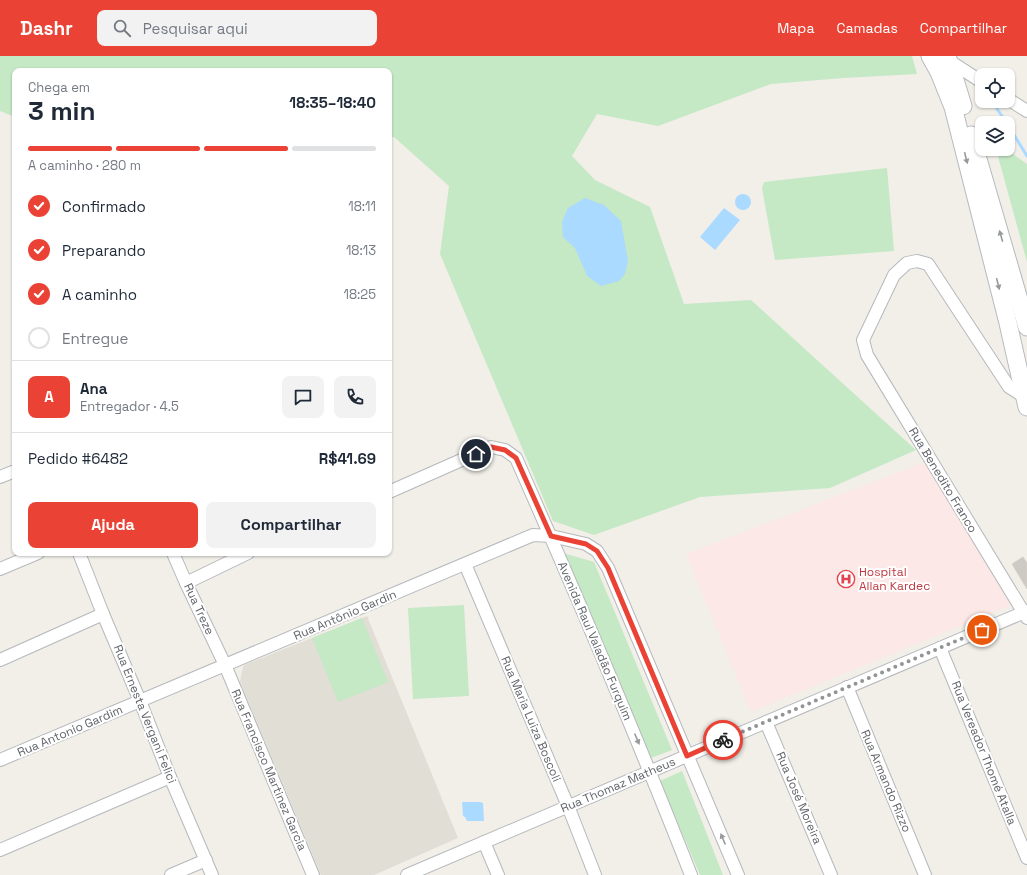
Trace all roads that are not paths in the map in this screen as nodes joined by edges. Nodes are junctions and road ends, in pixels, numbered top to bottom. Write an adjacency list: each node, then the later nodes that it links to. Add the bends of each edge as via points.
1 (930, 56): 7 (main road, one-way to 7, via 940,72 953,107)
2 (948, 58): 3 (street); 6 (main road, one-way to 2)
3 (975, 77)
4 (1015, 103): 5 (street)
5 (1027, 111)
6 (1027, 327)
7 (1026, 402): 20 (street, Rua Benedito Franco, via 1009,387 928,264 917,261 907,263 894,275 863,340 867,355)
8 (12, 472): 9 (street)
9 (0, 477)
10 (392, 491): 11 (street, Avenida Raul Valadão Furquim, via 491,447 505,450 516,458)
11 (551, 536): 16 (street, Rua Antônio Gardin, via 533,535); 27 (street, via 586,544 597,551 608,568); 29 (street, Avenida Raul Valadão Furquim, one-way to 29)
12 (31, 556): 17 (street)
13 (80, 556): 19 (street, Rua Ernesta Vergani Felici)
14 (174, 556): 18 (street, Rua Treze)
15 (242, 556): 18 (street)
16 (465, 564): 23 (street, Rua Antônio Gardin); 31 (street, Rua Maria Luiza Boscoli)
17 (0, 569)
18 (186, 583): 23 (street, Rua Treze)
19 (103, 614): 22 (street); 25 (street, Rua Ernesta Vergani Felici)
20 (1026, 614): 21 (street, Rua Thomaz Matheus)
21 (940, 648): 24 (street, Rua Thomaz Matheus); 34 (street, Rua Vereador Thomé Atalla)
22 (0, 660)
23 (225, 665): 25 (street, Rua Antônio Gardin); 38 (street, Rua Francisco Martinez Garcia)
24 (847, 687): 26 (street, Rua Thomaz Matheus); 45 (street, Rua Armando Rizzo)
25 (140, 700): 28 (street, Rua Antonio Gardim); 30 (street, Rua Ernesta Vergani Felici)
26 (766, 722): 27 (street, Rua Thomaz Matheus); 44 (street, Rua José Moreira)
27 (687, 756): 29 (street, Rua Thomaz Matheus); 43 (street, one-way to 27)
28 (0, 760)
29 (650, 771): 31 (street, Rua Thomaz Matheus); 42 (street, Avenida Raul Valadão Furquim)
30 (170, 777): 33 (street); 35 (street, Rua Ernesta Vergani Felici)
31 (568, 806): 32 (street, Rua Thomaz Matheus); 41 (street, Rua Maria Luiza Boscoli)
32 (484, 842): 39 (street, Rua Thomaz Matheus); 40 (street)
33 (0, 850)
34 (1027, 858)
35 (206, 860): 36 (street); 37 (street, Rua Ernesta Vergani Felici)
36 (171, 875)
37 (212, 875)
38 (313, 875)
39 (407, 875)
40 (498, 875)
41 (595, 875)
42 (691, 875)
43 (738, 875)
44 (831, 875)
45 (925, 875)

